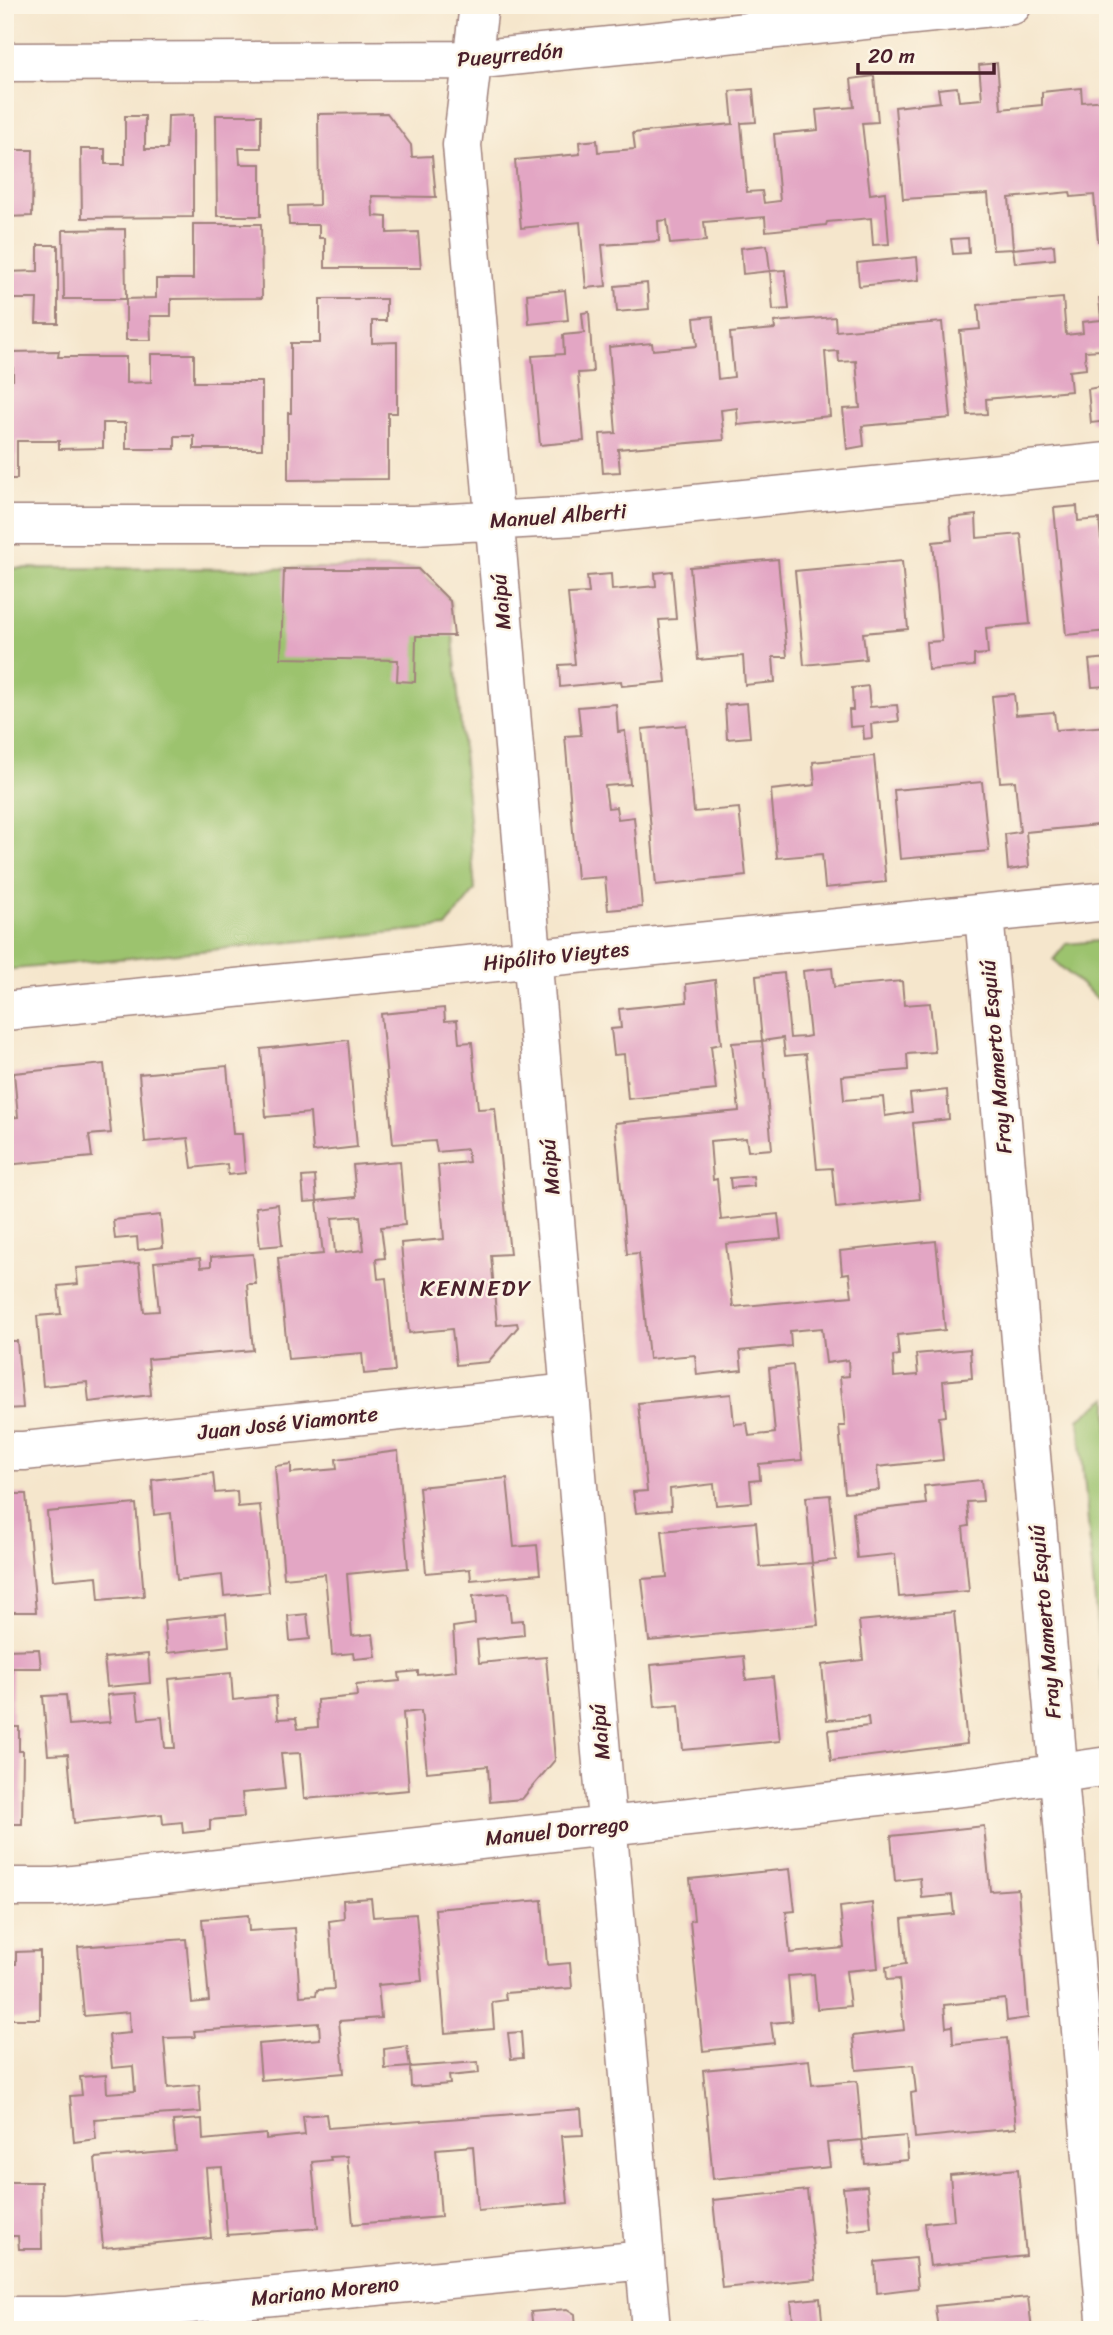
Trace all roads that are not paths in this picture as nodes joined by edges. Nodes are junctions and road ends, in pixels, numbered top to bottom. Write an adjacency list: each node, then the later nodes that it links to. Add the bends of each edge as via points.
1 (479, 5): 3 (street, Maipú)
2 (1012, 5): 3 (street, Pueyrredón)
3 (472, 60): 4 (street, Pueyrredón); 6 (street, Maipú, via 462,145)
4 (5, 62)
5 (1108, 462): 6 (street, Manuel Alberti)
6 (494, 521): 7 (street, Manuel Alberti, via 414,525); 10 (street, Maipú)
7 (5, 524)
8 (1108, 901): 9 (street, Hipólito Vieytes)
9 (984, 914): 10 (street, Hipólito Vieytes); 15 (street, Fray Mamerto Esquiú)
10 (532, 958): 11 (street, Hipólito Vieytes); 12 (street, Maipú)
11 (5, 1011)
12 (570, 1393): 13 (street, Juan José Viamonte); 16 (street, Maipú)
13 (5, 1451)
14 (1108, 1766): 15 (street, Manuel Dorrego)
15 (1058, 1773): 16 (street, Manuel Dorrego); 18 (street, Fray Mamerto Esquiú)
16 (608, 1825): 17 (street, Manuel Dorrego, via 69,1885); 19 (street, Maipú)
17 (5, 1887)
18 (1101, 2192): 22 (street, Fray Mamerto Esquiú)
19 (645, 2260): 20 (street, Mariano Moreno, via 68,2316); 21 (street, Maipú)
20 (5, 2316)
21 (651, 2330)
22 (1107, 2330)

